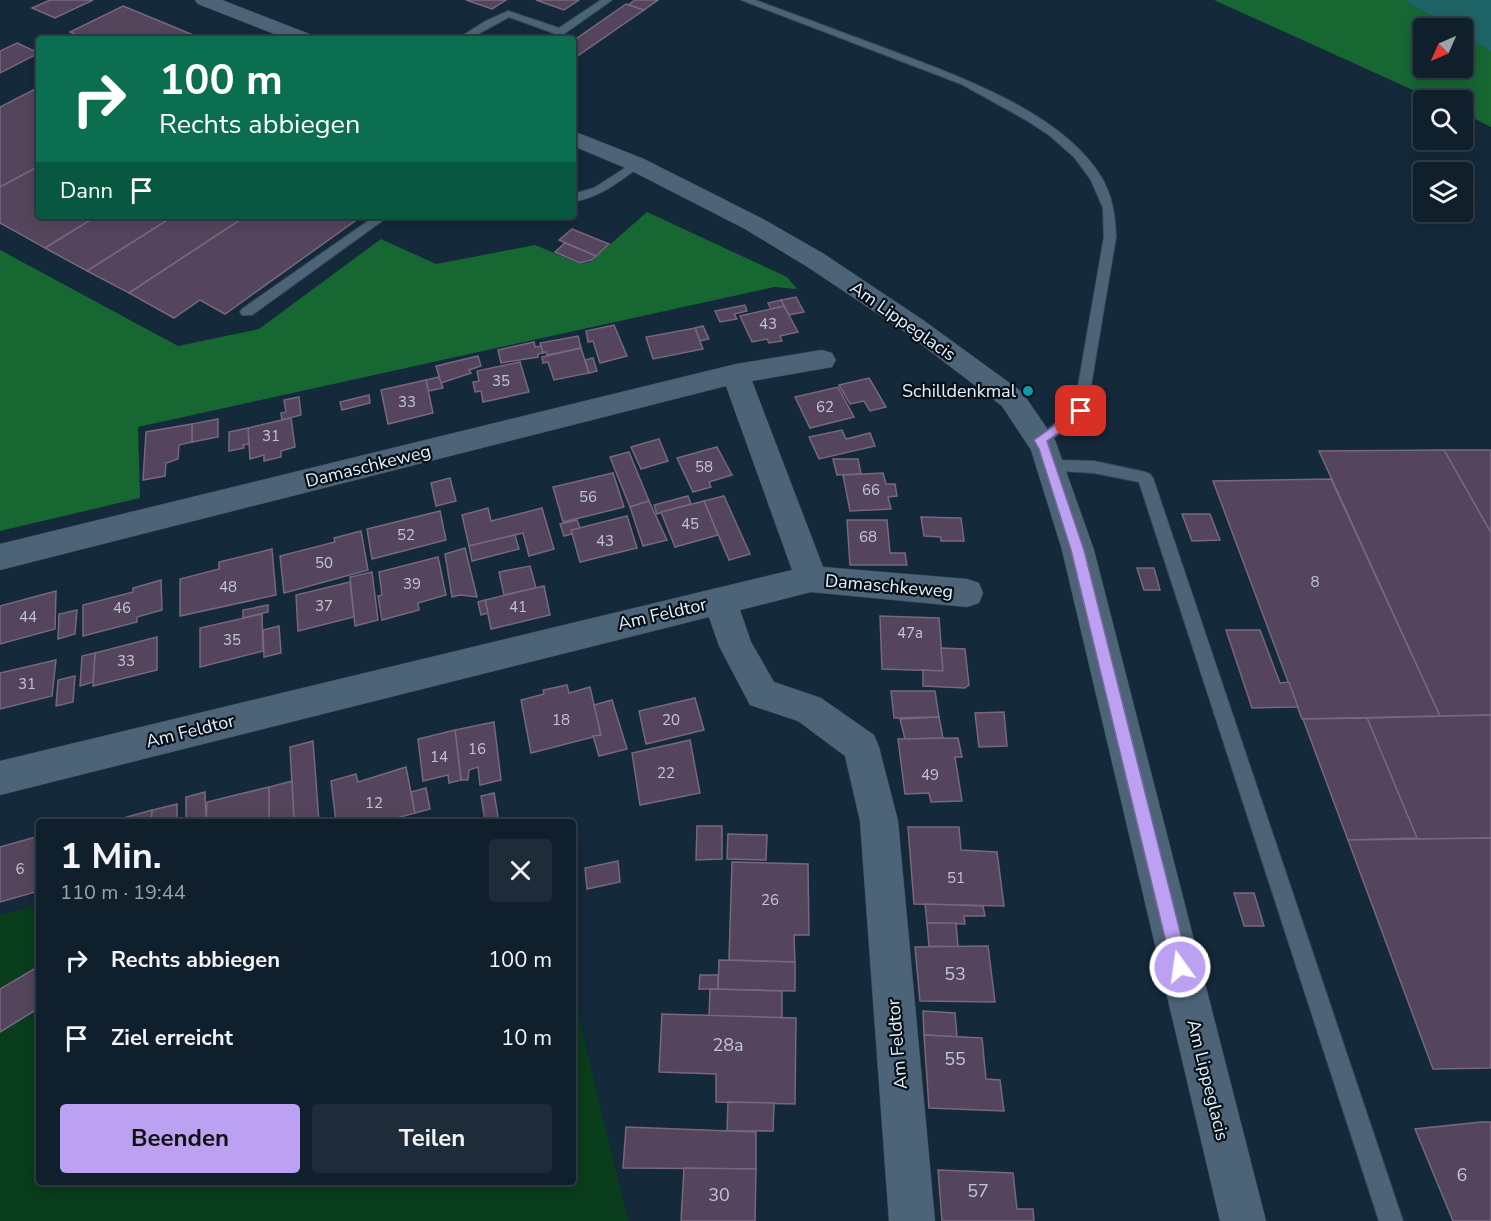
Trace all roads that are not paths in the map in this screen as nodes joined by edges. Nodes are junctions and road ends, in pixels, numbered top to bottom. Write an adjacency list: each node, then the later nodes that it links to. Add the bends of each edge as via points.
1 (205, 0): 4 (street)
2 (607, 0): 5 (lane, via 560,32 508,15)
3 (746, 0): 13 (lane, via 986,92 1053,133 1078,154 1097,180 1109,208 1110,237 1081,411)
4 (297, 36)
5 (467, 36)
6 (576, 139): 7 (street, Am Lippeglacis)
7 (636, 164): 8 (lane, via 603,188); 13 (street, Am Lippeglacis, via 754,224 914,327 1012,399)
8 (576, 198)
9 (379, 219): 10 (lane)
10 (247, 312)
11 (822, 360): 12 (street, Damaschkeweg)
12 (736, 374): 14 (street, Damaschkeweg); 15 (street, Damaschkeweg)
13 (1046, 453): 20 (street, Am Lippeglacis, via 1078,550); 21 (lane, via 1145,478)
14 (0, 557)
15 (811, 579): 16 (street, Damaschkeweg); 17 (street, Damaschkeweg)
16 (966, 593)
17 (720, 601): 18 (street, Am Feldtor); 19 (street, Am Feldtor, via 736,646 762,694 809,709 861,747 879,820)
18 (0, 778)
19 (912, 1221)
20 (1243, 1221)
21 (1391, 1221)

